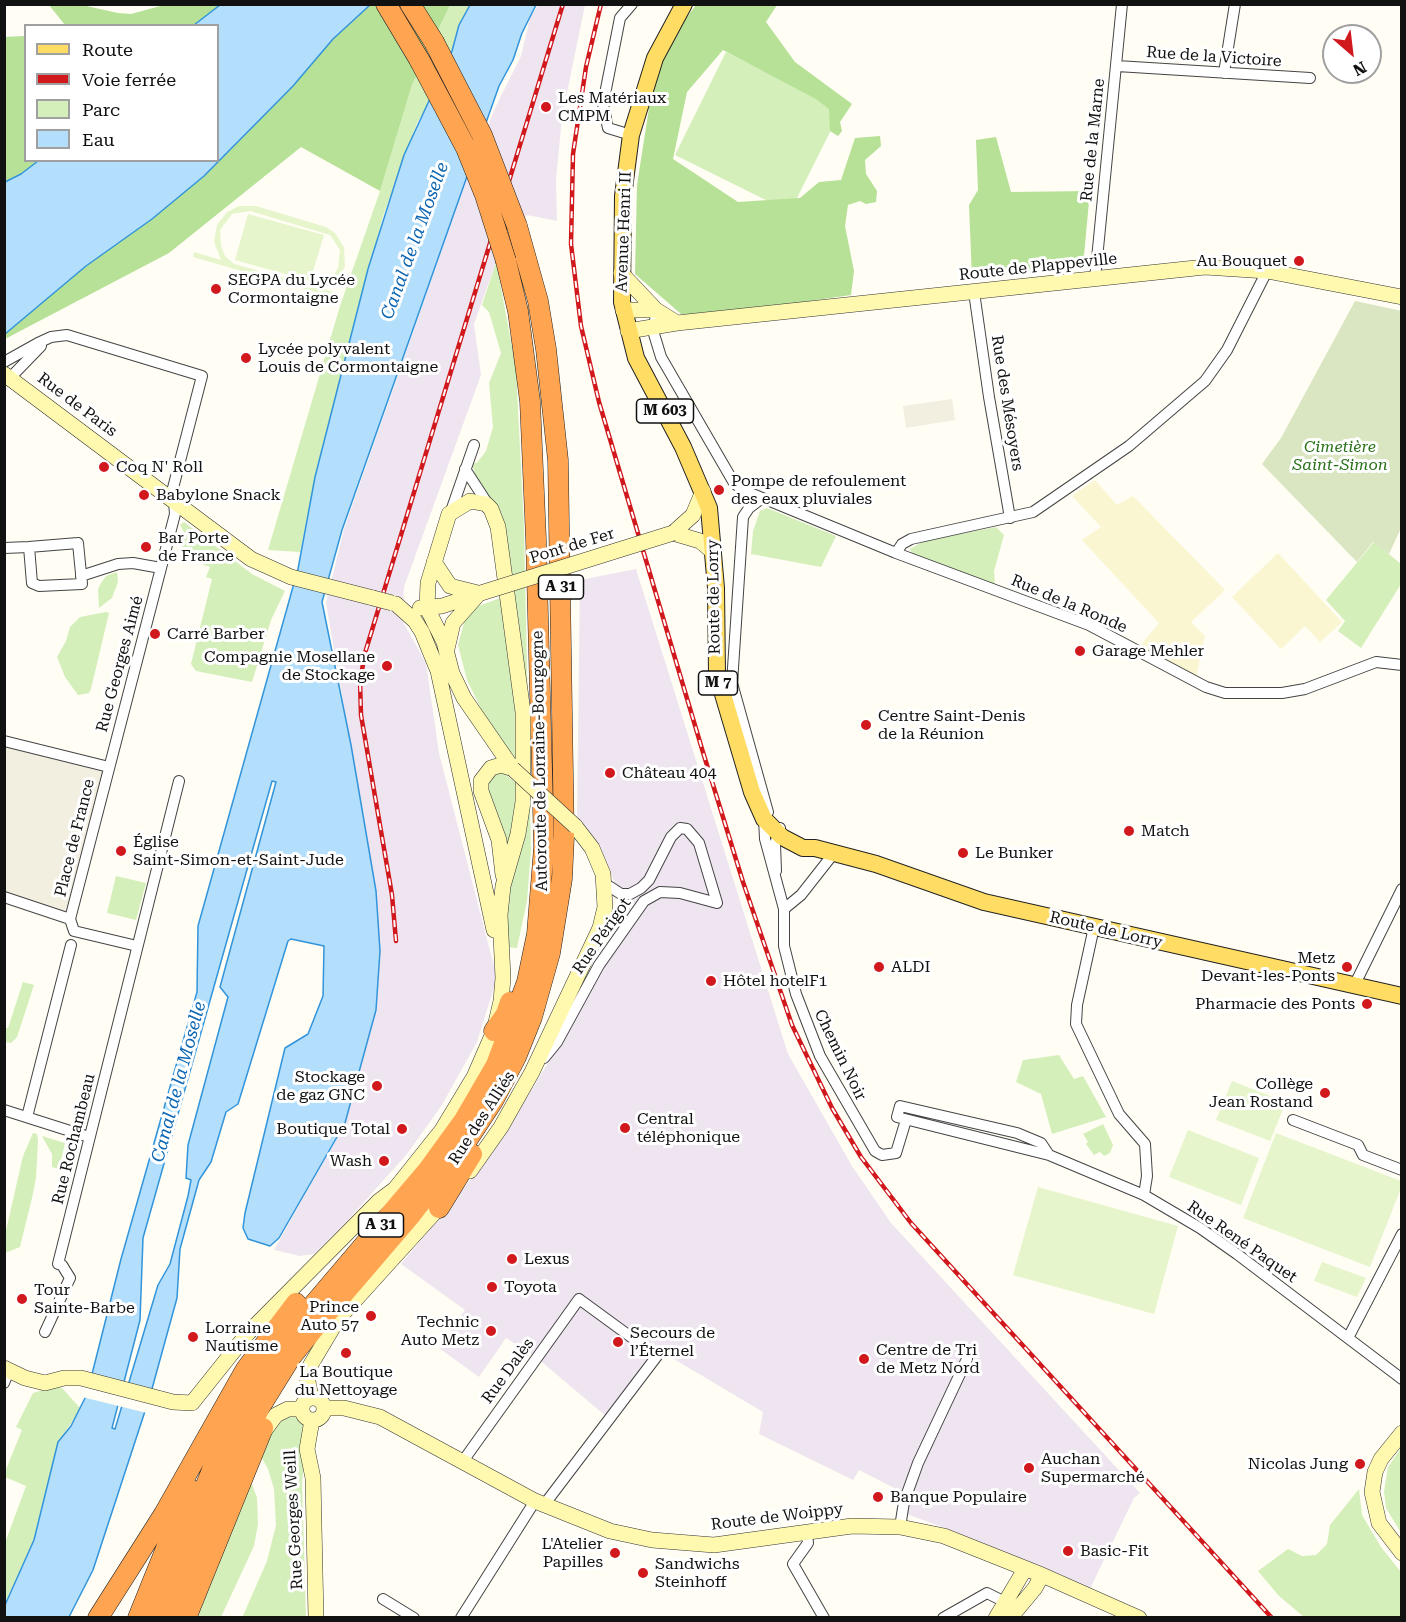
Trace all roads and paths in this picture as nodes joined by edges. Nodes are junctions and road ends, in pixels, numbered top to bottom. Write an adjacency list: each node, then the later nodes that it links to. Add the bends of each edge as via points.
1 (386, 4): 50 (highway, Autoroute de Lorraine-Bourgogne / A 31, bridge, via 466,148 485,195 518,311 530,401)
2 (410, 4): 64 (highway, Autoroute de Lorraine-Bourgogne / A 31, bridge, via 460,88 482,135 517,226 546,349 558,460 564,828 562,879)
3 (632, 4): 10 (street, via 620,18 603,104 608,128)
4 (684, 4): 10 (main road, Avenue Henri II / M 603, via 655,58)
5 (1122, 4): 7 (street, Rue de la Marne)
6 (1235, 4): 8 (street)
7 (1117, 66): 8 (street, Rue de la Victoire); 13 (street, Rue de la Marne)
8 (1224, 73): 9 (street, Rue de la Victoire)
9 (1310, 78)
10 (631, 135): 12 (main road, Avenue Henri II / M 603, via 623,196)
11 (1267, 271): 13 (main road, Route de Plappeville, via 1212,266); 15 (main road, Route de Plappeville); 31 (street, via 1227,350 1193,393 1129,446 1049,502 1033,512)
12 (621, 273): 16 (main road, Avenue Henri II / M 603); 17 (main road)
13 (1095, 279): 14 (main road, Route de Plappeville)
14 (975, 292): 18 (main road, Route de Plappeville); 31 (street, Rue des Mésoyers)
15 (1401, 297)
16 (623, 310): 17 (main road); 20 (main road, Avenue Henri II / M 603)
17 (656, 310): 18 (main road); 19 (street)
18 (677, 323): 19 (main road, Route de Plappeville)
19 (654, 328): 20 (main road, Route de Plappeville); 27 (street, Rue de la Ronde, via 661,357 734,483)
20 (628, 332): 26 (main road, Avenue Henri II / M 603, via 636,358)
21 (51, 337): 22 (street); 23 (street); 28 (street, Rue Georges Aimé, via 67,335 202,376)
22 (4, 362)
23 (6, 379): 28 (main road, Rue de Paris)
24 (474, 445): 25 (street)
25 (465, 469): 29 (street); 30 (street)
26 (703, 491): 32 (main road, Avenue Henri II / M 603); 33 (main road, via 693,515)
27 (761, 499): 37 (street, Rue de la Ronde); 51 (street, via 743,517 732,683)
28 (173, 500): 39 (street, Rue Georges Aimé, via 175,514); 42 (main road, Rue de Paris, bridge, via 273,571)
29 (491, 509): 30 (main road, via 479,501 470,501); 55 (main road, Rue des Alliés, via 498,527 523,723 523,802)
30 (449, 514): 38 (main road)
31 (1010, 518): 37 (street, via 911,539)
32 (711, 524): 33 (main road, Pont de Fer); 36 (main road, Route de Lorry / M 7)
33 (673, 533): 36 (main road, via 700,541); 41 (main road, Pont de Fer, bridge)
34 (29, 547): 35 (street); 40 (street, via 78,543); 40 (street, via 31,580 35,585 81,584)
35 (4, 548)
36 (713, 552): 51 (main road, Route de Lorry / M 7, via 717,674 752,792)
37 (896, 553): 45 (street, Rue de la Ronde, via 1089,625 1206,687 1225,693 1282,693 1305,689 1376,662)
38 (434, 562): 41 (main road, via 450,586); 43 (main road)
39 (161, 568): 40 (street, via 133,562); 47 (street, Rue Georges Aimé)
40 (81, 576)
41 (481, 593): 43 (main road); 44 (main road, via 453,623)
42 (394, 604): 43 (main road); 63 (main road, Rue des Alliés, via 415,621 438,671)
43 (427, 608): 44 (main road, Rue des Alliés)
44 (447, 649): 48 (main road, Rue des Alliés, via 452,673 464,698)
45 (1401, 665)
46 (4, 741): 47 (street, Place de France)
47 (109, 768): 59 (street, Place de France)
48 (513, 769): 54 (main road, Rue des Alliés, bridge, via 575,826 592,848); 55 (main road, via 501,765 491,768 481,781 499,840)
49 (179, 781): 62 (street, Rue Rochambeau)
50 (543, 811): 67 (highway, via 537,830 525,947 506,1014); 100 (highway, Autoroute de Lorraine-Bourgogne / A 31, via 543,877 537,934 526,982 496,1065 448,1143 296,1325 255,1382 220,1450)
51 (770, 820): 52 (main road, Route de Lorry, via 803,848); 53 (street, Chemin Noir, via 777,857); 53 (street, Chemin Noir, via 763,828)
52 (834, 853): 58 (street, via 801,895); 60 (main road, Route de Lorry, via 984,902)
53 (776, 878): 58 (street, Chemin Noir)
54 (604, 883): 68 (main road, Rue des Alliés, via 605,907 600,928); 68 (street, Rue Périgot, via 621,894 641,888 650,880 671,837 680,828 687,829 699,843 717,903 660,892 644,901 581,993 556,1042)
55 (503, 886): 63 (main road, Rue des Alliés)
56 (1401, 889): 65 (street)
57 (4, 897): 59 (street, Place de France)
58 (784, 909): 73 (street, Chemin Noir, via 784,946 791,975 820,1056 875,1151 882,1155)
59 (70, 919): 62 (street, via 74,930)
60 (1094, 927): 65 (main road, Route de Lorry); 76 (street, via 1076,1024 1119,1114 1145,1144 1148,1176)
61 (71, 945): 70 (street)
62 (137, 946): 72 (street, Rue Rochambeau)
63 (501, 951): 67 (main road, Rue des Alliés, via 503,978)
64 (550, 953): 77 (highway, via 547,993 528,1049 489,1128); 101 (highway, Autoroute de Lorraine-Bourgogne / A 31, via 516,1057 475,1129 411,1215 309,1334 260,1407)
65 (1354, 986): 66 (main road, Route de Lorry)
66 (1401, 996)
67 (494, 1031): 75 (main road, Rue des Alliés, via 474,1077 442,1130)
68 (532, 1072): 77 (main road, Rue des Alliés, via 501,1127)
69 (4, 1110): 70 (street)
70 (27, 1117): 72 (street)
71 (1293, 1120): 74 (street, via 1358,1145 1363,1155)
72 (89, 1137): 80 (street, Rue Rochambeau, via 58,1264 70,1278)
73 (896, 1153): 76 (street, Rue René Paquet, via 906,1120 1049,1155)
74 (1401, 1170)
75 (395, 1189): 83 (main road, Rue des Alliés, via 248,1333 192,1403 173,1402 81,1378 45,1383); 86 (highway, via 269,1336)
76 (1144, 1195): 81 (street, Rue René Paquet, via 1200,1228)
77 (439, 1208): 79 (main road, Rue des Alliés)
78 (1401, 1234): 81 (street)
79 (338, 1319): 85 (main road, Rue des Alliés, via 310,1366); 88 (highway, via 278,1398)
80 (45, 1332)
81 (1348, 1338): 84 (street, Rue René Paquet)
82 (967, 1359): 91 (street, via 918,1463)
83 (6, 1374)
84 (1401, 1379)
85 (308, 1409): 88 (main road, via 288,1409 276,1415); 89 (main road, Route de Woippy, via 322,1416 324,1408 344,1408 380,1417); 103 (main road, Rue Georges Weill)
86 (220, 1414): 98 (highway, via 164,1514); 99 (highway)
87 (1401, 1433): 93 (main road, via 1381,1459 1371,1492 1378,1523)
88 (257, 1440): 102 (highway)
89 (463, 1461): 90 (main road, Route de Woippy); 90 (street, Rue Dalès, via 579,1299 657,1356)
90 (540, 1503): 92 (main road, Route de Woippy, via 610,1531 654,1540 714,1545); 105 (street)
91 (900, 1527): 92 (main road, Route de Woippy, via 852,1526); 94 (main road, Route de Woippy, via 944,1536)
92 (807, 1534): 106 (street, via 808,1543 793,1564)
93 (1401, 1553)
94 (1025, 1569): 95 (main road, Route de Woippy); 97 (main road)
95 (1041, 1575): 97 (main road, via 1035,1588); 109 (main road, Route de Woippy)
96 (384, 1599): 104 (street)
97 (1010, 1610): 107 (street, via 987,1593); 108 (main road)
98 (98, 1617)
99 (138, 1617)
100 (153, 1617)
101 (170, 1617)
102 (186, 1617)
103 (316, 1617)
104 (414, 1617)
105 (461, 1617)
106 (824, 1617)
107 (943, 1617)
108 (996, 1617)
109 (1139, 1617)

